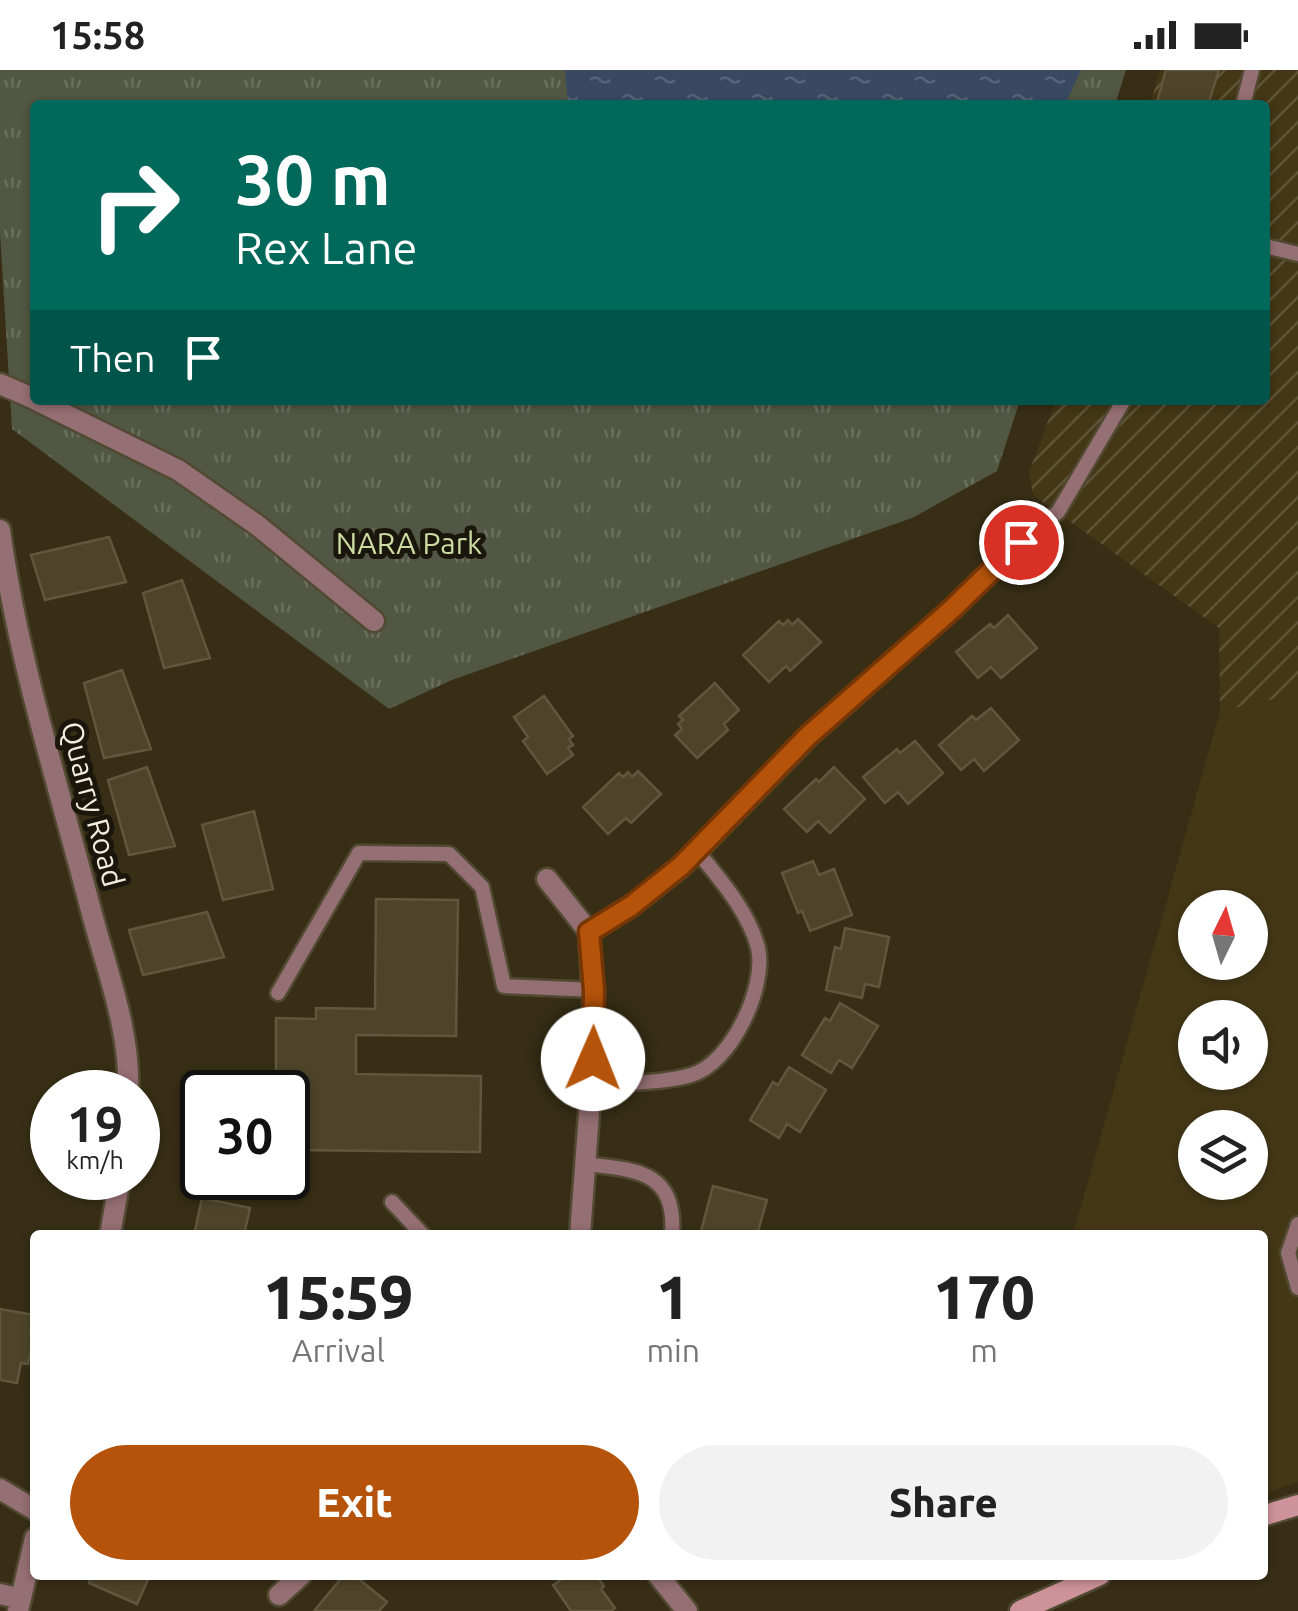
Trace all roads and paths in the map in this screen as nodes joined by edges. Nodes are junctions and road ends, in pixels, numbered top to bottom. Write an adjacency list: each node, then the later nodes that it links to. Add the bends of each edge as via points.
1 (1252, 70): 2 (lane)
2 (1244, 100)
3 (1270, 247): 4 (lane)
4 (1298, 254)
5 (0, 384): 6 (street)
6 (30, 397)
7 (46, 405): 11 (street, via 178,470)
8 (1121, 405): 10 (lane, via 1058,512)
9 (0, 530): 17 (street, Quarry Road, via 34,703 121,1024)
10 (1021, 542): 12 (street, via 808,736)
11 (374, 621)
12 (696, 850): 14 (street); 18 (lane, via 731,891 758,949 755,993 732,1046 694,1075)
13 (547, 879): 14 (street)
14 (589, 932): 15 (street)
15 (594, 990): 16 (lane, via 504,986 482,887 449,854 359,853); 18 (street)
16 (278, 993)
17 (126, 1070)
18 (591, 1086): 19 (street)
19 (586, 1164): 25 (street); 26 (lane, via 652,1176 670,1205)
20 (116, 1200): 23 (street)
21 (392, 1202): 24 (lane)
22 (1298, 1224): 27 (lane, via 1288,1253)
23 (111, 1230)
24 (418, 1230)
25 (580, 1230)
26 (672, 1230)
27 (1298, 1288)
28 (0, 1489): 30 (street)
29 (1298, 1505): 31 (main road)
30 (30, 1507)
31 (1268, 1514)
32 (30, 1552): 37 (street)
33 (296, 1580): 36 (street)
34 (662, 1580): 38 (street)
35 (1089, 1580): 39 (main road)
36 (279, 1595)
37 (13, 1601)
38 (687, 1611)
39 (1020, 1611)

